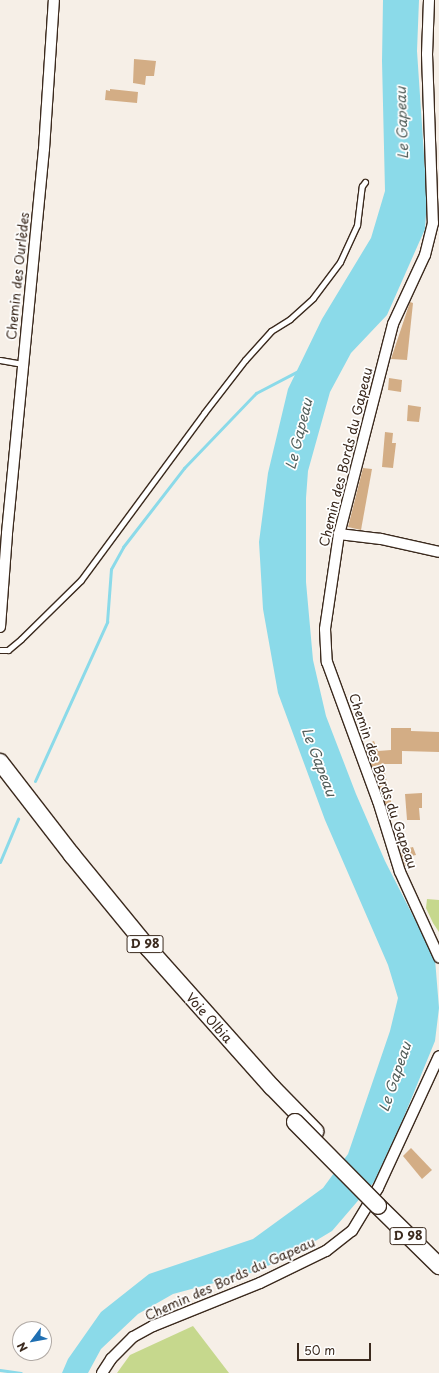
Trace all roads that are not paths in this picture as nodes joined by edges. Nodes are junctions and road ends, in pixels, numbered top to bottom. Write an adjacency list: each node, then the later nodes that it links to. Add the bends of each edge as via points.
1 (54, 0): 5 (street, Chemin des Ourlèdes, via 44,149)
2 (429, 0): 6 (street, Chemin des Bords du Gapeau, via 427,54 433,223 425,255 393,324)
3 (365, 182): 9 (lane, via 362,186 357,225 340,262 313,298 271,332 246,360 81,580 22,639 8,650)
4 (0, 360): 5 (lane)
5 (23, 364): 8 (street, Chemin des Ourlèdes, via 6,532)
6 (339, 534): 7 (street, via 381,539); 12 (street, Chemin des Bords du Gapeau, via 325,629 326,662 378,801 400,872)
7 (439, 552)
8 (0, 627)
9 (0, 650)
10 (0, 762): 14 (highway, Voie Olbia / D 98, via 148,948)
11 (0, 780): 14 (highway, Voie Olbia / D 98, via 157,970)
12 (439, 957)
13 (439, 1056): 18 (street, Chemin des Bords du Gapeau, via 378,1188 352,1231 326,1251 260,1283 153,1326 133,1337 111,1359)
14 (298, 1119): 15 (highway, Voie Olbia / D 98)
15 (381, 1204): 16 (highway, Voie Olbia / D 98); 17 (highway, Voie Olbia / D 98)
16 (439, 1255)
17 (439, 1266)
18 (102, 1373)

